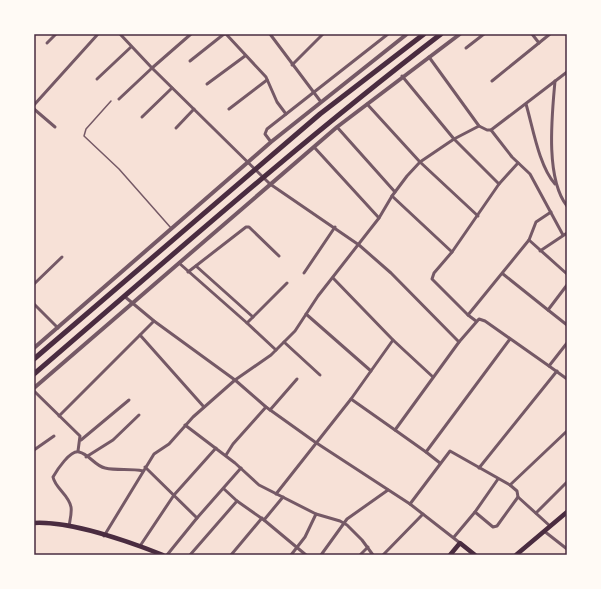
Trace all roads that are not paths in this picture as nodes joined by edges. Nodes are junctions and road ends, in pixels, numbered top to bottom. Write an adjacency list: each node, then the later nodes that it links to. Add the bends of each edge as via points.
1 (56, 34): 16 (street)
2 (98, 34): 39 (street)
3 (120, 34): 18 (street)
4 (191, 34): 24 (street)
5 (225, 34): 20 (street); 22 (street)
6 (270, 34): 23 (street)
7 (323, 34): 23 (street)
8 (388, 34): 33 (street)
9 (407, 34): 36 (street)
10 (424, 34): 56 (main road)
11 (441, 34): 57 (main road, via 333,118)
12 (460, 34): 21 (street)
13 (484, 34): 19 (street)
14 (532, 34): 17 (street)
15 (550, 34): 17 (street)
16 (47, 43)
17 (539, 43): 29 (street)
18 (131, 46): 24 (street); 27 (street)
19 (466, 48)
20 (246, 56): 28 (street); 31 (street)
21 (429, 57): 26 (street); 45 (street)
22 (190, 61)
23 (292, 64): 33 (street)
24 (152, 68): 32 (street); 34 (street)
25 (567, 72): 30 (street)
26 (402, 76): 37 (street); 50 (street)
27 (97, 79)
28 (267, 80): 42 (street); 43 (street)
29 (492, 81)
30 (555, 81): 38 (street); 60 (street, via 551,124)
31 (207, 84)
32 (172, 88): 41 (street); 44 (street)
33 (314, 92): 36 (street); 43 (street)
34 (118, 99)
35 (111, 100): 68 (lane, via 86,129 84,136 119,169)
36 (321, 102): 51 (street)
37 (368, 104): 47 (street); 54 (street)
38 (526, 104): 49 (street); 60 (street, via 548,175)
39 (34, 105)
40 (34, 108): 46 (street)
41 (194, 109): 48 (street); 53 (street)
42 (230, 109)
43 (286, 114): 51 (street, via 266,132)
44 (142, 117)
45 (479, 126): 49 (street); 50 (street)
46 (55, 127)
47 (337, 127): 52 (street); 61 (street)
48 (176, 128)
49 (491, 130): 55 (street)
50 (454, 139): 54 (street); 59 (street)
51 (271, 142): 53 (street)
52 (314, 147): 58 (street); 66 (street)
53 (248, 162): 56 (street); 68 (street)
54 (420, 162): 61 (street); 65 (street)
55 (518, 163): 59 (street); 64 (street, via 530,174)
56 (255, 168): 57 (street); 107 (main road)
57 (263, 177): 58 (street); 87 (main road)
58 (270, 184): 67 (street); 77 (street)
59 (499, 184): 65 (street)
60 (555, 184): 63 (street)
61 (395, 192): 62 (street)
62 (392, 196): 66 (street); 74 (street)
63 (567, 206)
64 (551, 212): 70 (street); 71 (street, via 536,222)
65 (478, 216): 74 (street)
66 (379, 218): 72 (street)
67 (335, 227): 72 (street); 80 (street)
68 (171, 228): 98 (street)
69 (567, 233): 70 (street)
70 (563, 235): 73 (street)
71 (529, 240): 73 (street); 81 (street)
72 (359, 245): 83 (street); 103 (street, via 391,273)
73 (540, 250): 82 (street)
74 (452, 252): 92 (street, via 432,279)
75 (279, 256): 78 (street, via 246,227)
76 (62, 257): 85 (street)
77 (179, 263): 79 (street); 88 (street)
78 (196, 266): 79 (street); 93 (street)
79 (188, 272): 96 (street)
80 (304, 273)
81 (503, 274): 90 (street); 92 (street)
82 (567, 274)
83 (333, 278): 91 (street); 101 (street)
84 (287, 283): 93 (street)
85 (34, 284)
86 (567, 285): 90 (street)
87 (124, 296): 88 (street); 111 (main road)
88 (132, 303): 94 (street); 117 (street)
89 (34, 304): 98 (street)
90 (548, 310): 97 (street)
91 (306, 314): 102 (street); 109 (street)
92 (468, 315): 95 (street)
93 (253, 317): 96 (street)
94 (154, 321): 99 (street); 116 (street)
95 (476, 321): 100 (street, via 482,320); 103 (street)
96 (247, 323): 106 (street)
97 (567, 325)
98 (58, 328): 105 (street)
99 (140, 335): 121 (street); 125 (street)
100 (510, 339): 108 (street); 135 (street)
101 (394, 340): 109 (street); 113 (street)
102 (284, 342): 106 (street); 112 (street)
103 (459, 342): 113 (street)
104 (567, 343): 108 (street)
105 (34, 348)
106 (276, 350): 116 (street)
107 (34, 359)
108 (549, 366): 110 (street)
109 (371, 371): 119 (street)
110 (557, 372): 115 (street); 141 (street)
111 (34, 374)
112 (320, 375)
113 (433, 377): 127 (street)
114 (297, 379): 123 (street)
115 (567, 379)
116 (235, 380): 121 (street); 122 (street)
117 (34, 388)
118 (34, 391): 125 (street)
119 (351, 399): 127 (street); 131 (street)
120 (129, 400): 130 (street)
121 (204, 407): 126 (street)
122 (266, 407): 123 (street); 136 (street)
123 (270, 410): 131 (street)
124 (139, 415): 137 (street, via 113,440)
125 (59, 416): 130 (street, via 78,433)
126 (185, 424): 132 (street); 139 (street, via 169,444 154,454)
127 (395, 430): 135 (street)
128 (567, 431): 145 (street)
129 (54, 436): 133 (street)
130 (81, 440): 134 (street)
131 (315, 442): 147 (street); 148 (street)
132 (216, 448): 136 (street); 149 (street)
133 (34, 450)
134 (78, 451): 137 (street); 163 (street, via 64,461 53,477 71,504)
135 (426, 452): 138 (street)
136 (226, 455): 140 (street)
137 (86, 457): 142 (street, via 106,468)
138 (440, 462): 141 (street, via 450,451); 153 (street)
139 (145, 468): 142 (street); 149 (street)
140 (242, 468): 146 (street); 148 (street, via 254,482)
141 (479, 468): 143 (street)
142 (143, 471): 166 (street)
143 (498, 479): 145 (street); 154 (street)
144 (567, 482): 156 (street)
145 (510, 485): 151 (street)
146 (224, 489): 152 (street); 159 (street)
147 (388, 490): 153 (street); 162 (street)
148 (276, 494): 150 (street)
149 (174, 495): 159 (street); 169 (street)
150 (283, 497): 157 (street); 160 (street)
151 (518, 497): 154 (street, via 495,527); 156 (street)
152 (237, 501): 160 (street); 175 (street)
153 (410, 504): 158 (street)
154 (475, 512): 167 (street)
155 (567, 512): 164 (main road)
156 (536, 513): 164 (street)
157 (316, 514): 162 (street); 171 (street)
158 (423, 514): 167 (street); 182 (street)
159 (197, 518): 174 (street)
160 (263, 519): 171 (street); 176 (street)
161 (34, 523): 163 (main road)
162 (343, 523): 170 (street); 179 (street)
163 (69, 526): 166 (main road)
164 (550, 526): 165 (main road)
165 (544, 531): 172 (street); 185 (main road)
166 (104, 536): 169 (main road)
167 (454, 537): 168 (street)
168 (460, 543): 183 (main road); 184 (main road)
169 (140, 546): 173 (main road)
170 (368, 547): 180 (street); 181 (street)
171 (298, 548): 177 (street); 178 (street)
172 (567, 549)
173 (163, 555)
174 (167, 555)
175 (190, 555)
176 (231, 555)
177 (291, 555)
178 (306, 555)
179 (321, 555)
180 (360, 555)
181 (373, 555)
182 (383, 555)
183 (450, 555)
184 (475, 555)
185 (516, 555)

